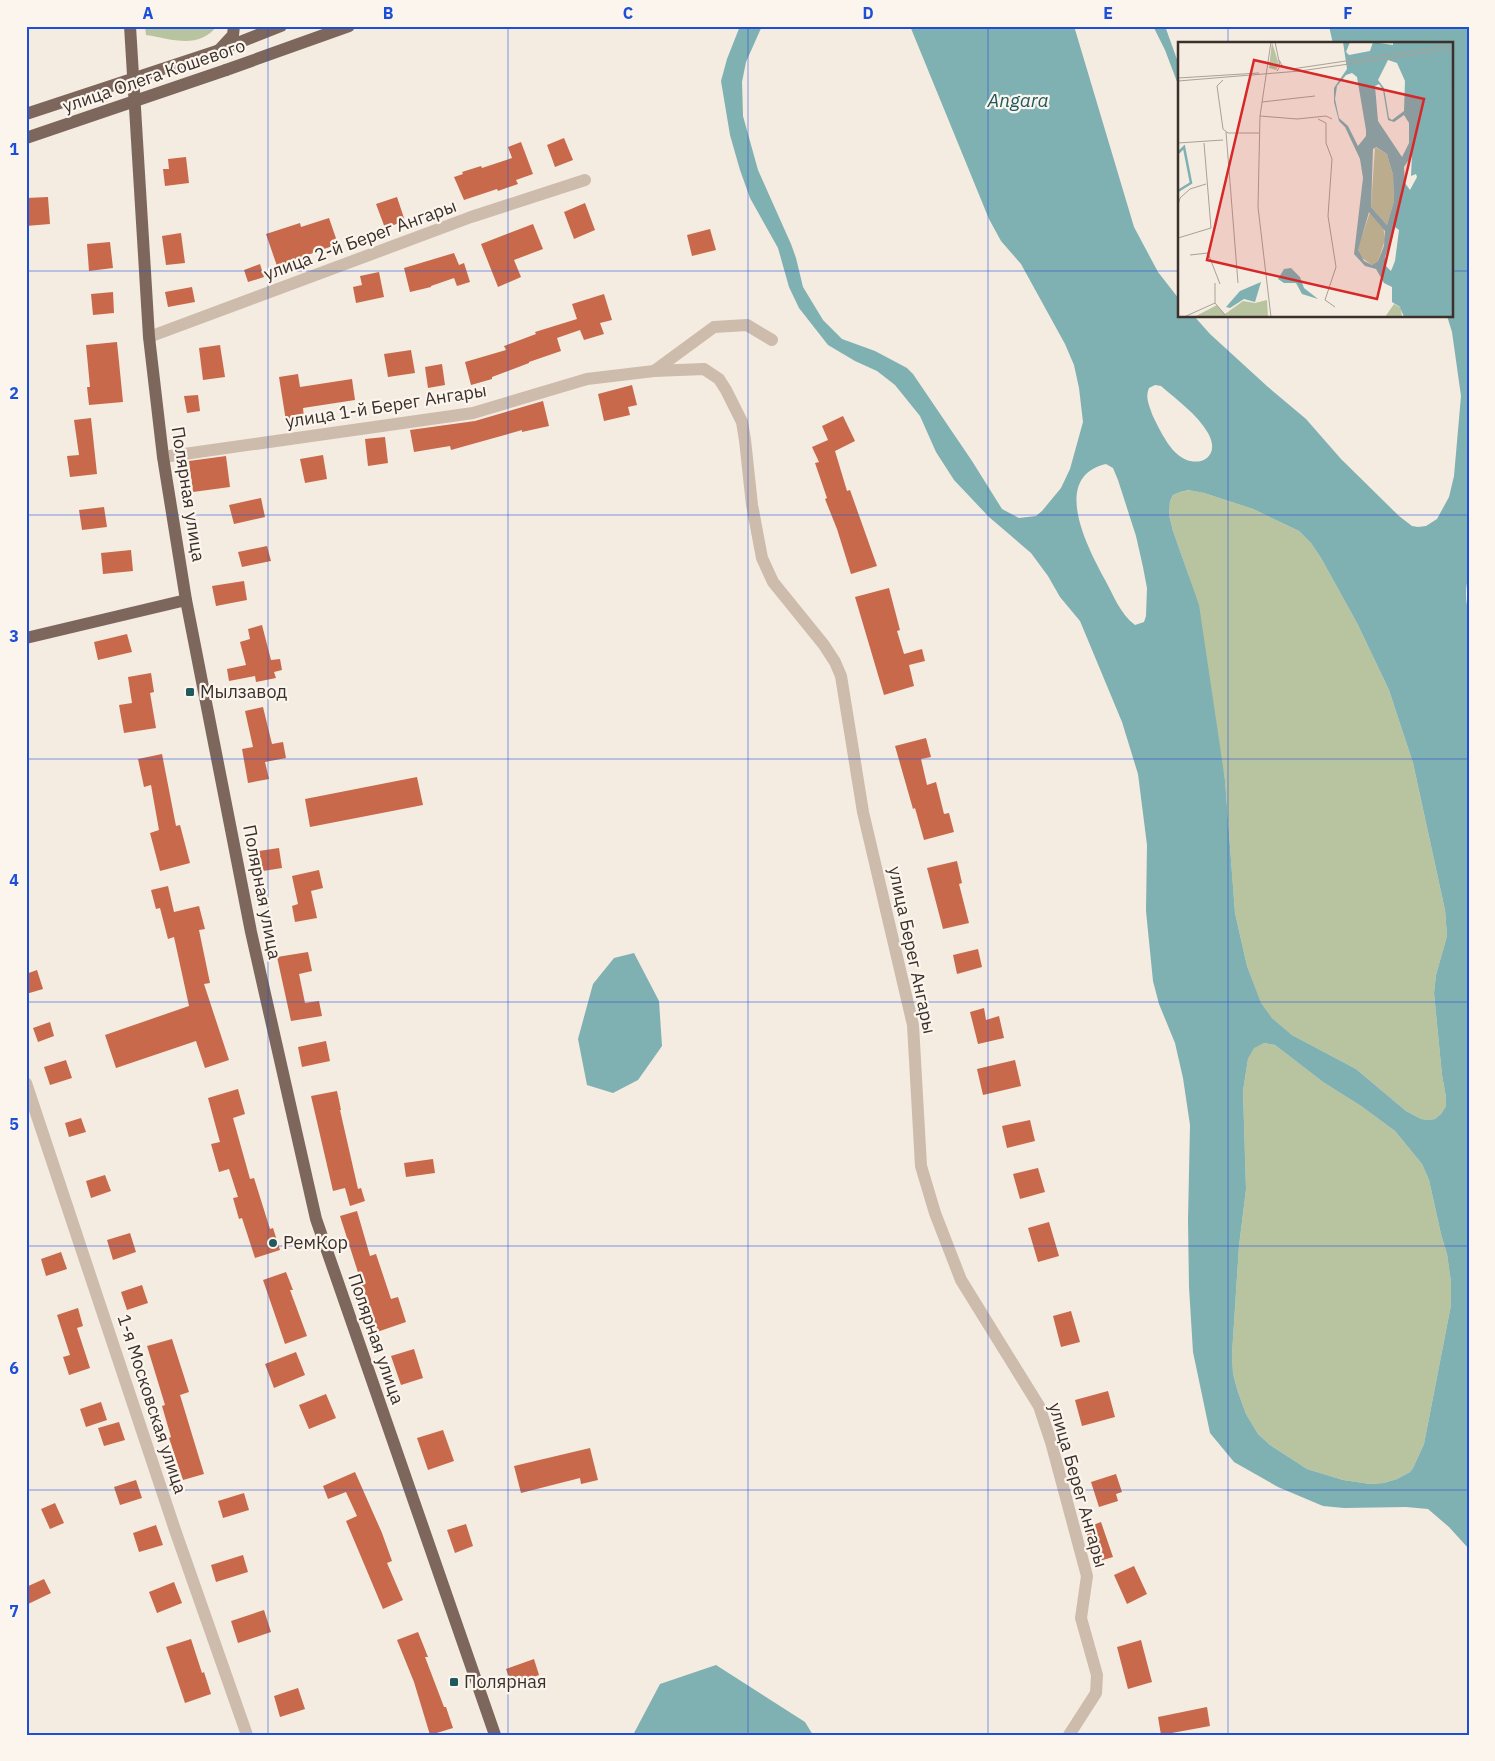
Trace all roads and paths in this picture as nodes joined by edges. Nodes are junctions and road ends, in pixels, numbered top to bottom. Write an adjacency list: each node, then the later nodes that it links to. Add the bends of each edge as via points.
1 (130, 26): 9 (main road, Полярная улица)
2 (234, 26): 5 (main road, via 233,35)
3 (281, 26): 5 (main road, улица Олега Кошевого)
4 (349, 26): 7 (main road, улица Олега Кошевого, bridge)
5 (217, 51): 6 (main road, улица Олега Кошевого, bridge)
6 (26, 114)
7 (26, 138)
8 (585, 180): 9 (street, улица 2-й Берег Ангары, via 471,217)
9 (149, 338): 12 (main road, Полярная улица)
10 (772, 340): 11 (street, улица 1-й Берег Ангары, via 747,325 714,328)
11 (654, 371): 12 (street, улица 1-й Берег Ангары, via 588,380 473,414); 18 (street, улица Берег Ангары, via 704,369 719,379 726,390 742,422 762,558 773,582 824,645 841,676 863,812 913,1024 921,1166 961,1280 1039,1406 1052,1442 1087,1576 1081,1618 1097,1684 1096,1692)
12 (164, 457): 13 (main road, Полярная улица)
13 (186, 600): 14 (main road); 17 (main road, Полярная улица, via 251,932 316,1220)
14 (26, 638)
15 (26, 1083): 16 (street, 1-я Московская улица)
16 (247, 1735)
17 (495, 1735)
18 (1068, 1735)

